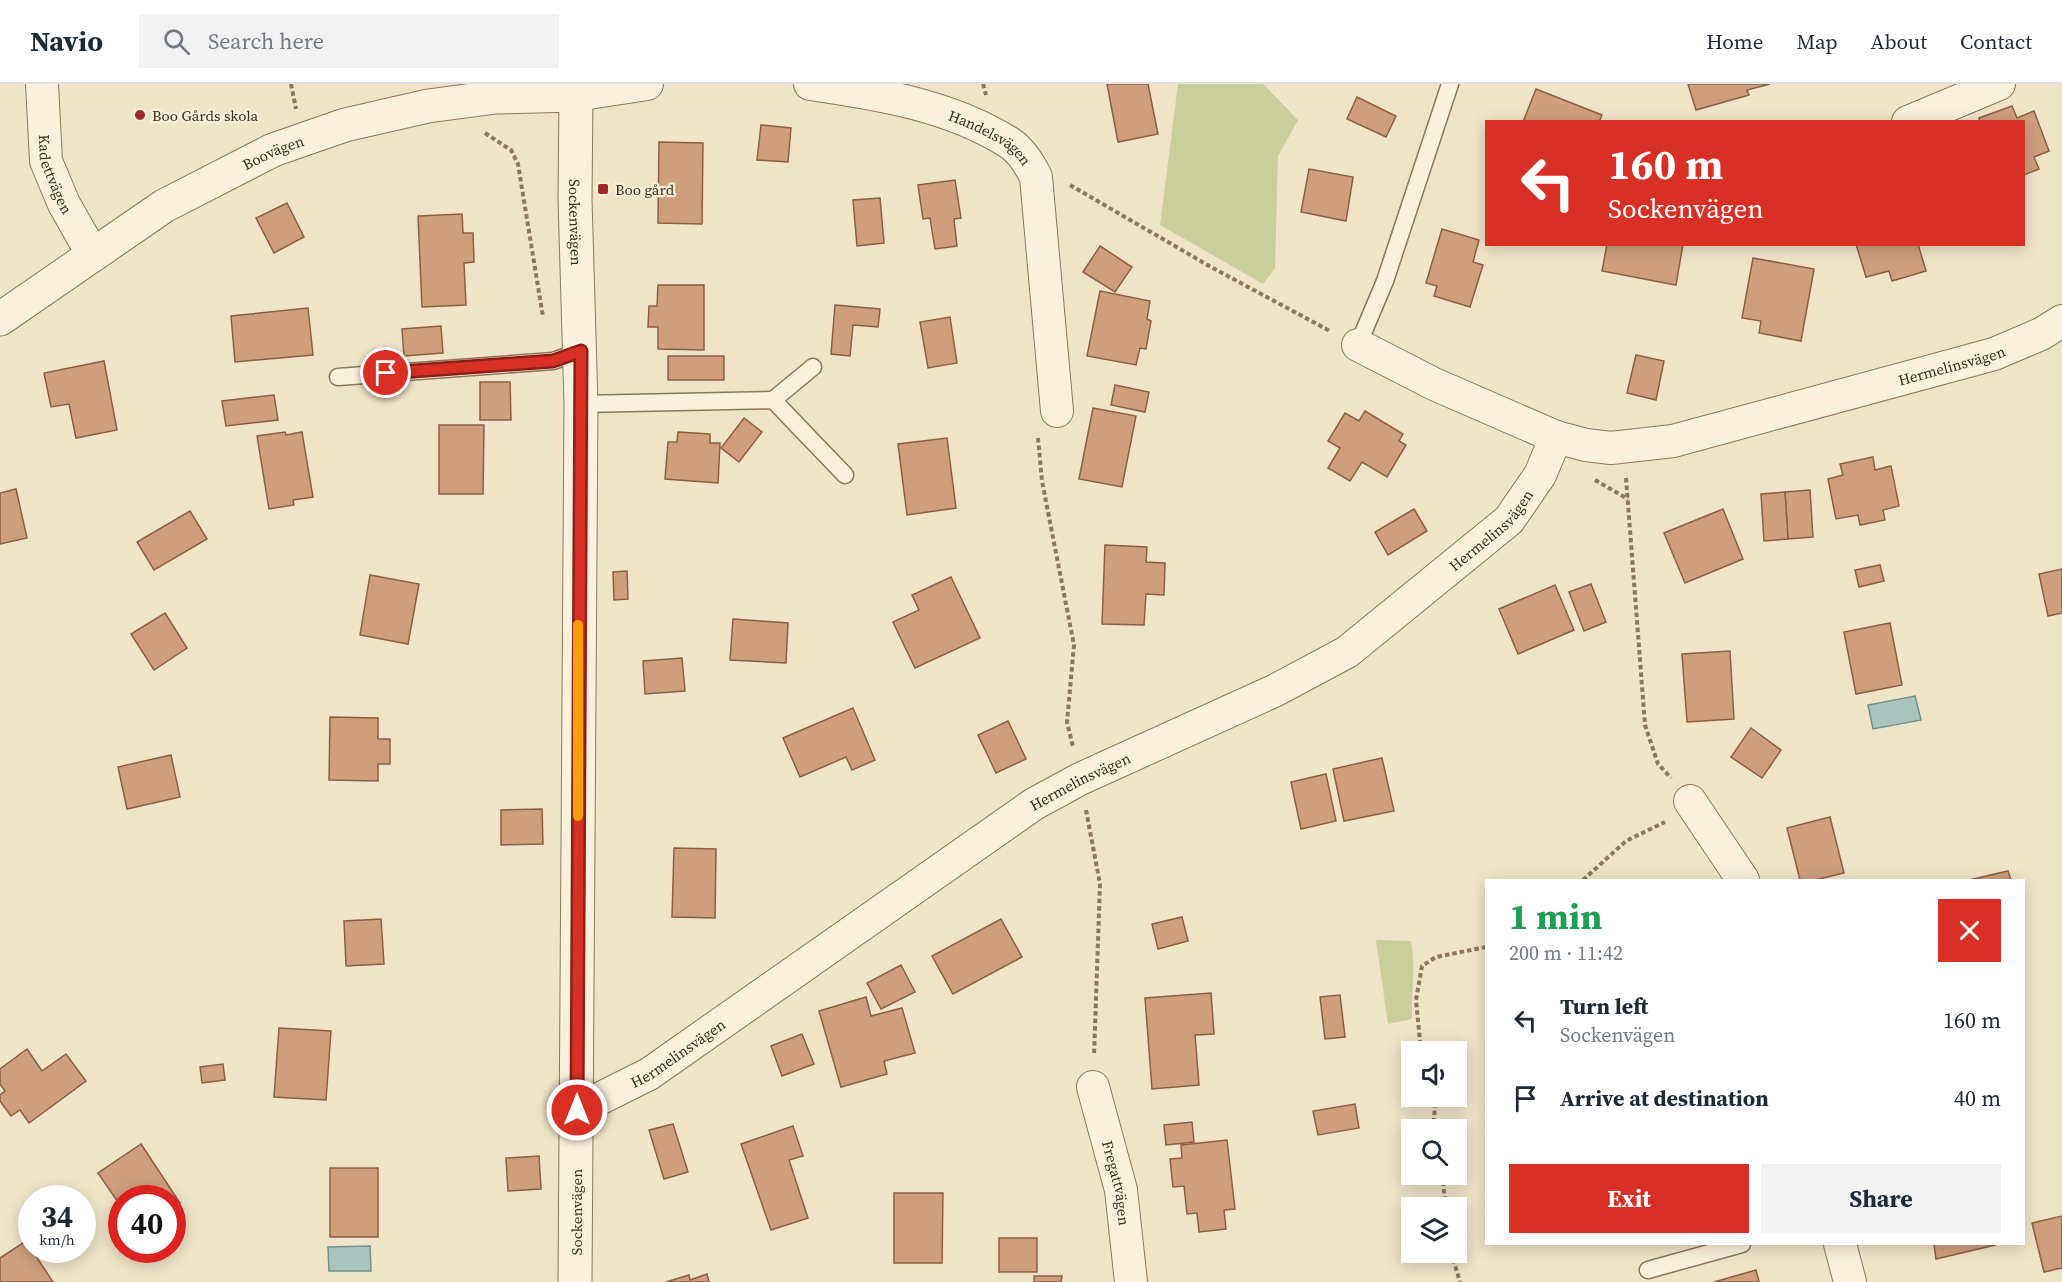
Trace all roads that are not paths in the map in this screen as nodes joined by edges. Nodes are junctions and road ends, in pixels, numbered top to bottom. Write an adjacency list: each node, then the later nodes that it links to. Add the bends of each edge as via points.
1 (42, 84): 8 (street, Kadettvägen, via 46,161 64,204)
2 (648, 84): 6 (street)
3 (810, 84): 17 (street, Handelsvägen, via 892,97 954,117 1009,142 1029,164 1036,177)
4 (1450, 84): 11 (lane, via 1385,281)
5 (1999, 84): 7 (street)
6 (578, 89): 8 (street, Boovägen, via 428,106 345,125 273,150 215,178 164,206); 12 (street, Sockenvägen, via 575,200)
7 (1913, 120)
8 (93, 255): 9 (street, Boovägen)
9 (0, 319)
10 (2062, 321): 18 (street, Hermelinsvägen, via 1994,354 1684,438 1624,447)
11 (1358, 345): 18 (street, Hermelinsvägen)
12 (581, 351): 14 (lane, via 553,361); 16 (street, Sockenvägen)
13 (813, 366): 15 (lane)
14 (338, 377)
15 (773, 400): 16 (lane); 19 (lane)
16 (581, 404): 23 (street, Sockenvägen)
17 (1047, 422)
18 (1552, 447): 23 (street, Hermelinsvägen, via 1540,475 1509,520 1347,652 1276,690 1080,779 1034,804 649,1074)
19 (844, 475)
20 (1690, 801): 21 (street)
21 (1742, 879)
22 (1093, 1087): 28 (street, Fregattvägen, via 1121,1190)
23 (577, 1110): 27 (street, Sockenvägen)
24 (1738, 1245): 26 (lane)
25 (1840, 1245): 29 (street)
26 (1648, 1270)
27 (575, 1282)
28 (1131, 1282)
29 (1850, 1282)

